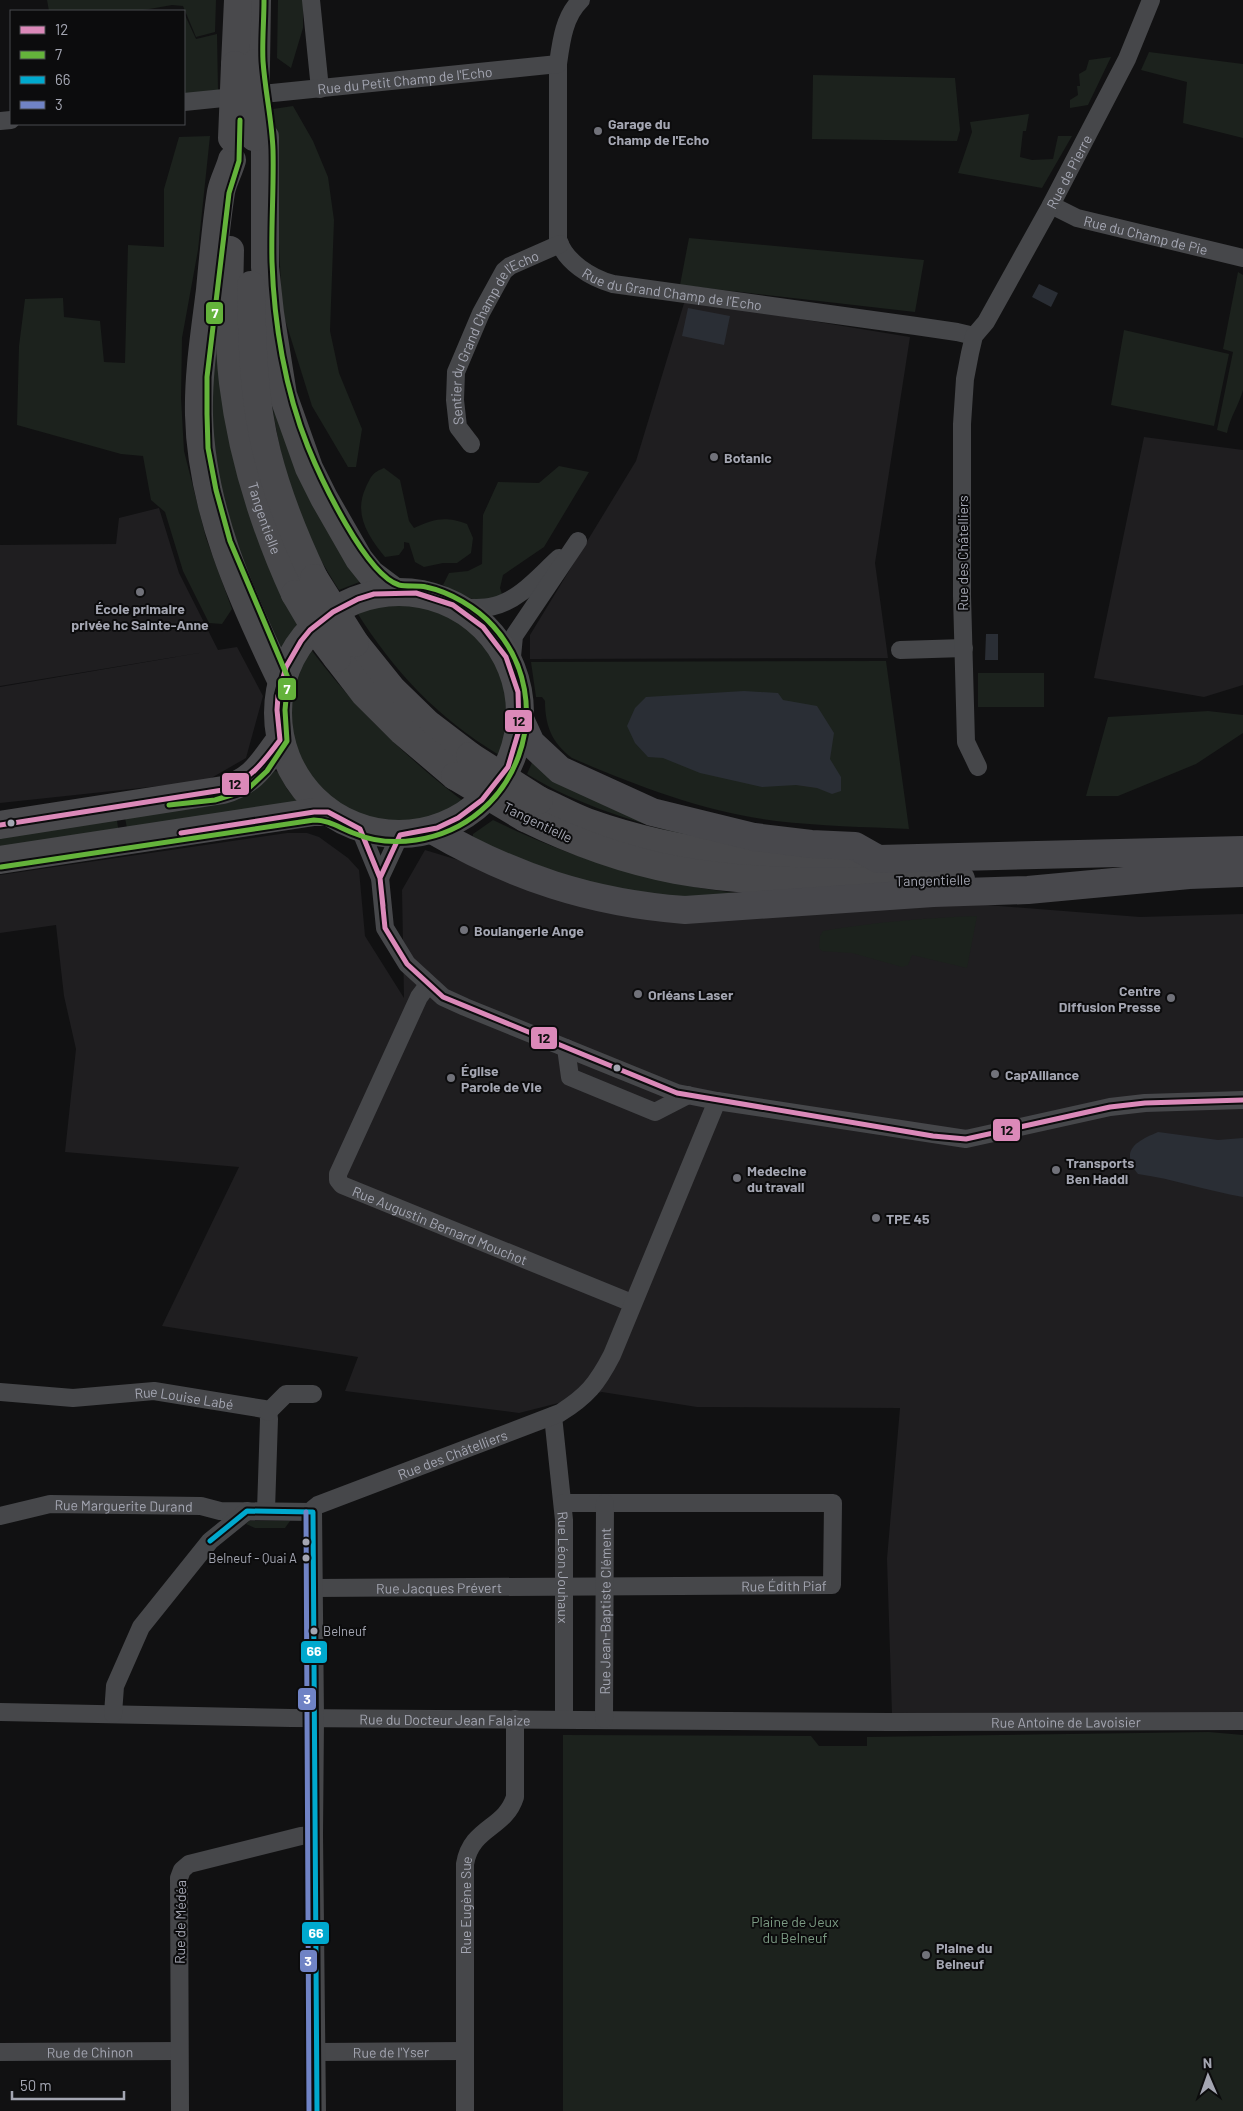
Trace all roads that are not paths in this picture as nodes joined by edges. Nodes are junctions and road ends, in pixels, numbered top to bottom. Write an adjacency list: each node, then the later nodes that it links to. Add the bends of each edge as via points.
1 (238, 0): 6 (main road)
2 (258, 0): 6 (main road)
3 (311, 0): 8 (street)
4 (581, 0): 7 (street, via 568,18)
5 (1151, 0): 11 (street, Rue de Pierre, via 1127,58)
6 (246, 64): 10 (main road, bridge)
7 (558, 64): 8 (street, Rue du Petit Champ de l'Echo); 12 (street, via 557,224)
8 (320, 90): 9 (street, Rue du Petit Champ de l'Echo)
9 (185, 102)
10 (246, 143): 16 (main road, via 283,395 309,468 324,498 359,559); 21 (main road, via 222,191 205,330 199,414 208,492 222,543); 25 (main road, Tangentielle, bridge, via 253,349 258,402 267,451 294,536 318,633 346,650 364,693 402,731)
11 (1051, 205): 13 (street, Rue du Champ de Pie, via 1077,218); 14 (street, Rue de Pierre, via 986,322)
12 (560, 244): 14 (street, Rue du Grand Champ de l'Echo, via 583,270 604,282); 15 (street, Sentier du Grand Champ de l'Echo, via 504,271 481,312 456,372 458,427)
13 (1243, 258)
14 (974, 336): 18 (street, Rue des Châtelliers, via 965,379 962,424)
15 (471, 444)
16 (394, 592): 17 (main road, via 439,598); 21 (main road, via 357,599 323,618 297,646)
17 (459, 607): 20 (main road, via 481,623 498,643); 20 (street, via 494,606 514,597 578,541 514,636)
18 (964, 648): 19 (street); 24 (street, Rue des Châtelliers, via 966,742)
19 (900, 650)
20 (511, 667): 22 (main road, via 519,692)
21 (281, 680): 23 (main road, via 277,710)
22 (520, 719): 29 (main road, via 513,756 494,789 466,814); 32 (highway, via 531,743 560,770 652,812 754,837 854,846)
23 (280, 740): 26 (main road, via 290,768 306,792); 27 (main road, via 254,775 223,790)
24 (978, 767)
25 (532, 809): 32 (main road, Tangentielle, via 663,845 728,856 822,861); 35 (main road, Tangentielle, via 553,832 592,847 675,870 728,878 830,882)
26 (328, 812): 28 (main road); 33 (main road)
27 (0, 825)
28 (360, 828): 30 (main road); 36 (street)
29 (432, 830): 30 (main road); 35 (highway, via 511,871 582,895 645,907 685,910 1028,890)
30 (400, 835): 36 (street)
31 (1243, 850): 32 (highway, Tangentielle)
32 (878, 859)
33 (0, 860)
34 (1243, 872): 35 (highway, Tangentielle)
35 (1189, 874)
36 (380, 878): 37 (street, via 385,928 406,964)
37 (428, 985): 38 (street, via 453,1001); 42 (street, Rue Augustin Bernard Mouchot, via 418,997 338,1180 342,1185)
38 (566, 1048): 39 (street); 39 (street, via 570,1077 655,1112)
39 (688, 1095): 41 (street)
40 (1243, 1100): 41 (street, via 1110,1107 966,1140)
41 (717, 1101): 42 (street, Rue des Châtelliers)
42 (632, 1303): 46 (street, Rue des Châtelliers, via 600,1379 577,1403)
43 (0, 1392): 45 (street, Rue Louise Labé, via 73,1398 154,1391)
44 (313, 1394): 45 (street, via 286,1394)
45 (268, 1412): 49 (street)
46 (553, 1416): 47 (street, Rue Léon Jouhaux); 51 (street, Rue des Châtelliers, via 318,1505)
47 (563, 1503): 48 (street, Rue Édith Piaf); 55 (street, Rue Léon Jouhaux)
48 (605, 1503): 53 (street, Rue Jean-Baptiste Clément); 53 (street, Rue Édith Piaf, via 833,1503 832,1585)
49 (266, 1510): 50 (street); 51 (street)
50 (247, 1511): 52 (street, Rue Marguerite Durand, via 220,1511 200,1506 50,1504); 57 (street, via 210,1541 141,1627 115,1686)
51 (313, 1512): 54 (street)
52 (0, 1516)
53 (605, 1587): 55 (street, Rue Édith Piaf); 61 (street, Rue Jean-Baptiste Clément)
54 (314, 1588): 55 (street, Rue Jacques Prévert); 58 (street)
55 (564, 1588): 60 (street, Rue Léon Jouhaux)
56 (0, 1712): 57 (street, Rue du Docteur Jean Falaize)
57 (113, 1714): 58 (street, Rue du Docteur Jean Falaize)
58 (315, 1718): 59 (street, Rue du Docteur Jean Falaize); 64 (street)
59 (515, 1719): 60 (street, Rue du Docteur Jean Falaize); 66 (street, Rue Eugène Sue, via 515,1797 512,1806 467,1850)
60 (564, 1719): 61 (street, Rue du Docteur Jean Falaize)
61 (604, 1719): 63 (street, Rue du Docteur Jean Falaize)
62 (1243, 1721): 63 (street, Rue Antoine de Lavoisier)
63 (890, 1722)
64 (314, 1835): 65 (street, Rue de Médéa, via 189,1864 182,1870 179,1878); 68 (street)
65 (179, 2051): 67 (street, Rue de Chinon); 69 (street, Rue de Médéa)
66 (465, 2051): 68 (street, Rue de l'Yser); 71 (street, Rue Eugène Sue)
67 (0, 2052)
68 (317, 2052): 70 (street)
69 (180, 2111)
70 (317, 2111)
71 (465, 2111)

